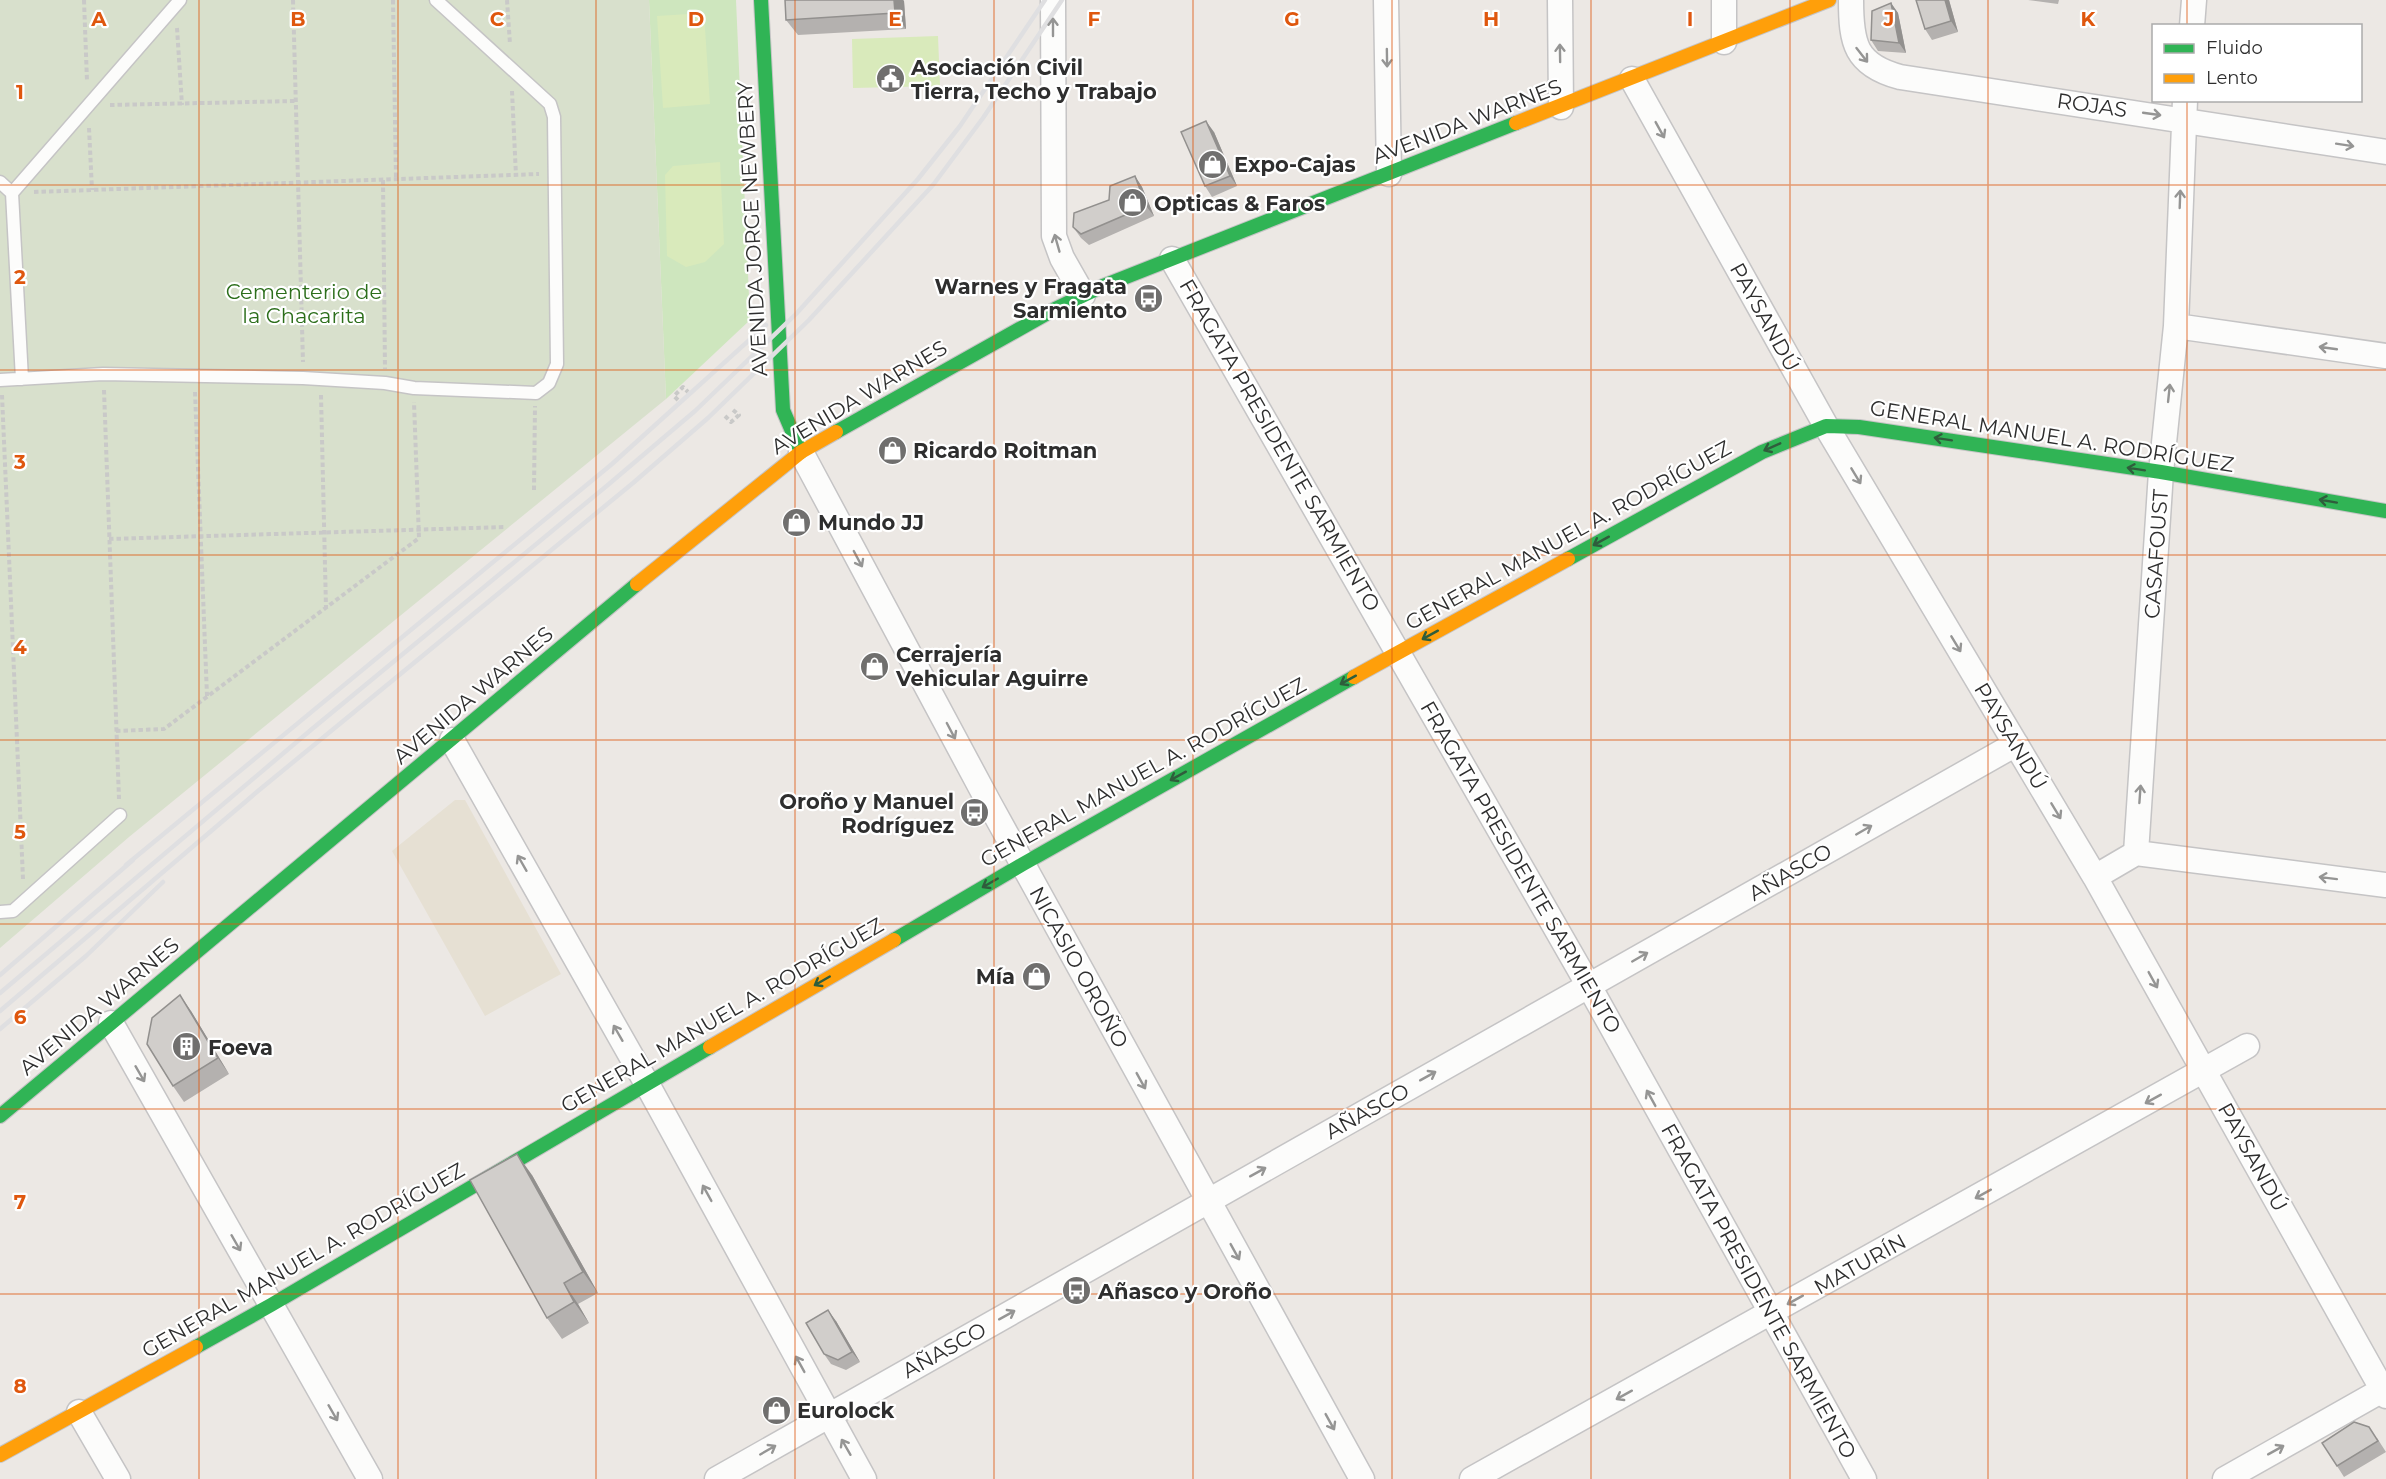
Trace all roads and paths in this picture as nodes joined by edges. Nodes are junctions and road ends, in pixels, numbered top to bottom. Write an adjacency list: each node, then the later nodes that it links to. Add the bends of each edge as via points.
1 (293, 0): 16 (path)
2 (393, 0): 25 (path)
3 (436, 0): 22 (lane, via 550,104 554,117)
4 (761, 0): 47 (street, AVENIDA JORGE NEWBERY, via 783,410)
5 (1053, 0): 30 (street, one-way to 5, via 1054,236)
6 (1386, 0): 23 (street, one-way to 23)
7 (1560, 0): 19 (street, one-way to 7)
8 (1724, 0): 14 (street)
9 (1829, 0): 14 (street, AVENIDA WARNES)
10 (1851, 0): 20 (street, ROJAS, one-way to 20, via 1855,46 1867,63 1884,73)
11 (2194, 0): 13 (street)
12 (178, 2): 17 (lane); 18 (path)
13 (2192, 24)
14 (1724, 42): 15 (street, AVENIDA WARNES)
15 (1632, 79): 19 (street, AVENIDA WARNES); 46 (street, PAYSANDÚ, one-way to 46)
16 (296, 101): 18 (path); 27 (path)
17 (88, 105): 18 (path); 28 (lane)
18 (182, 105)
19 (1561, 107): 23 (street, AVENIDA WARNES)
20 (2184, 110): 21 (street, ROJAS, one-way to 21); 31 (street, CASAFOUST, one-way to 20)
21 (2386, 152)
22 (554, 172): 25 (path); 42 (lane, via 557,364 549,383)
23 (1389, 174): 29 (street, AVENIDA WARNES)
24 (383, 180): 25 (path); 27 (path); 39 (path)
25 (396, 180)
26 (0, 182): 28 (lane)
27 (297, 183): 28 (path); 35 (path)
28 (12, 193): 36 (lane)
29 (1172, 258): 30 (street, AVENIDA WARNES); 57 (street, FRAGATA PRESIDENTE SARMIENTO)
30 (1083, 295): 47 (street, AVENIDA WARNES)
31 (2176, 326): 32 (street, one-way to 31); 48 (street, CASAFOUST, one-way to 31)
32 (2386, 357)
33 (103, 374): 34 (lane); 36 (lane); 55 (path)
34 (195, 376): 35 (lane); 54 (path)
35 (303, 378): 38 (lane)
36 (22, 379): 37 (lane)
37 (1, 380): 67 (path)
38 (321, 380): 39 (lane); 53 (path)
39 (385, 383): 40 (lane)
40 (414, 388): 42 (lane); 52 (path)
41 (688, 392): 43 (path, via 682,387 674,396)
42 (536, 393): 49 (path)
43 (678, 400)
44 (733, 410): 45 (path, via 739,416 731,422)
45 (725, 416)
46 (1826, 426): 48 (street, GENERAL MANUEL A. RODRÍGUEZ, one-way to 46, via 1891,431); 57 (street, GENERAL MANUEL A. RODRÍGUEZ, one-way to 57, via 1762,452); 61 (street, PAYSANDÚ, one-way to 61)
47 (801, 452): 60 (street, AVENIDA WARNES); 64 (street, NICASIO OROÑO, one-way to 64)
48 (2161, 472): 50 (street, GENERAL MANUEL A. RODRÍGUEZ, one-way to 48); 63 (street, CASAFOUST, one-way to 48)
49 (534, 490)
50 (2386, 511)
51 (506, 527): 52 (path)
52 (419, 530): 53 (path); 56 (path, via 419,538)
53 (323, 532): 54 (path); 56 (path)
54 (201, 536): 55 (path); 58 (path)
55 (109, 539): 59 (path)
56 (326, 608): 58 (path)
57 (1399, 652): 64 (street, GENERAL MANUEL A. RODRÍGUEZ, one-way to 64); 69 (street, FRAGATA PRESIDENTE SARMIENTO)
58 (207, 696): 59 (path, via 164,729)
59 (116, 731): 62 (path)
60 (452, 740): 70 (street, AVENIDA WARNES); 73 (street, one-way to 60)
61 (2016, 744): 65 (street, PAYSANDÚ, one-way to 65); 69 (street, AÑASCO, one-way to 61)
62 (120, 815): 67 (lane)
63 (2136, 853): 65 (street); 66 (street, one-way to 63)
64 (1023, 864): 73 (street, GENERAL MANUEL A. RODRÍGUEZ, one-way to 73); 75 (street, NICASIO OROÑO, one-way to 75)
65 (2095, 877): 72 (street, PAYSANDÚ, one-way to 72)
66 (2386, 885)
67 (24, 901): 68 (lane, via 13,911)
68 (0, 912)
69 (1589, 986): 75 (street, AÑASCO, one-way to 69); 77 (street, FRAGATA PRESIDENTE SARMIENTO, one-way to 69)
70 (111, 1023): 74 (street, AVENIDA WARNES); 76 (street, one-way to 76)
71 (2247, 1046): 72 (street, MATURÍN)
72 (2204, 1070): 77 (street, MATURÍN, one-way to 77); 78 (street, PAYSANDÚ)
73 (647, 1084): 76 (street, GENERAL MANUEL A. RODRÍGUEZ); 80 (street, one-way to 73)
74 (0, 1116)
75 (1207, 1201): 80 (street, AÑASCO, one-way to 75); 86 (street, NICASIO OROÑO, one-way to 86)
76 (271, 1305): 79 (street, GENERAL MANUEL A. RODRÍGUEZ); 83 (street, one-way to 83)
77 (1770, 1314): 87 (street, MATURÍN, one-way to 87); 88 (street, FRAGATA PRESIDENTE SARMIENTO)
78 (2385, 1391): 89 (street, one-way to 78)
79 (79, 1412): 81 (street, GENERAL MANUEL A. RODRÍGUEZ); 82 (street)
80 (828, 1416): 84 (street, AÑASCO, one-way to 80); 85 (street, one-way to 80)
81 (0, 1455)
82 (118, 1479)
83 (370, 1479)
84 (717, 1479)
85 (864, 1479)
86 (1362, 1479)
87 (1472, 1479)
88 (1864, 1479)
89 (2225, 1479)

